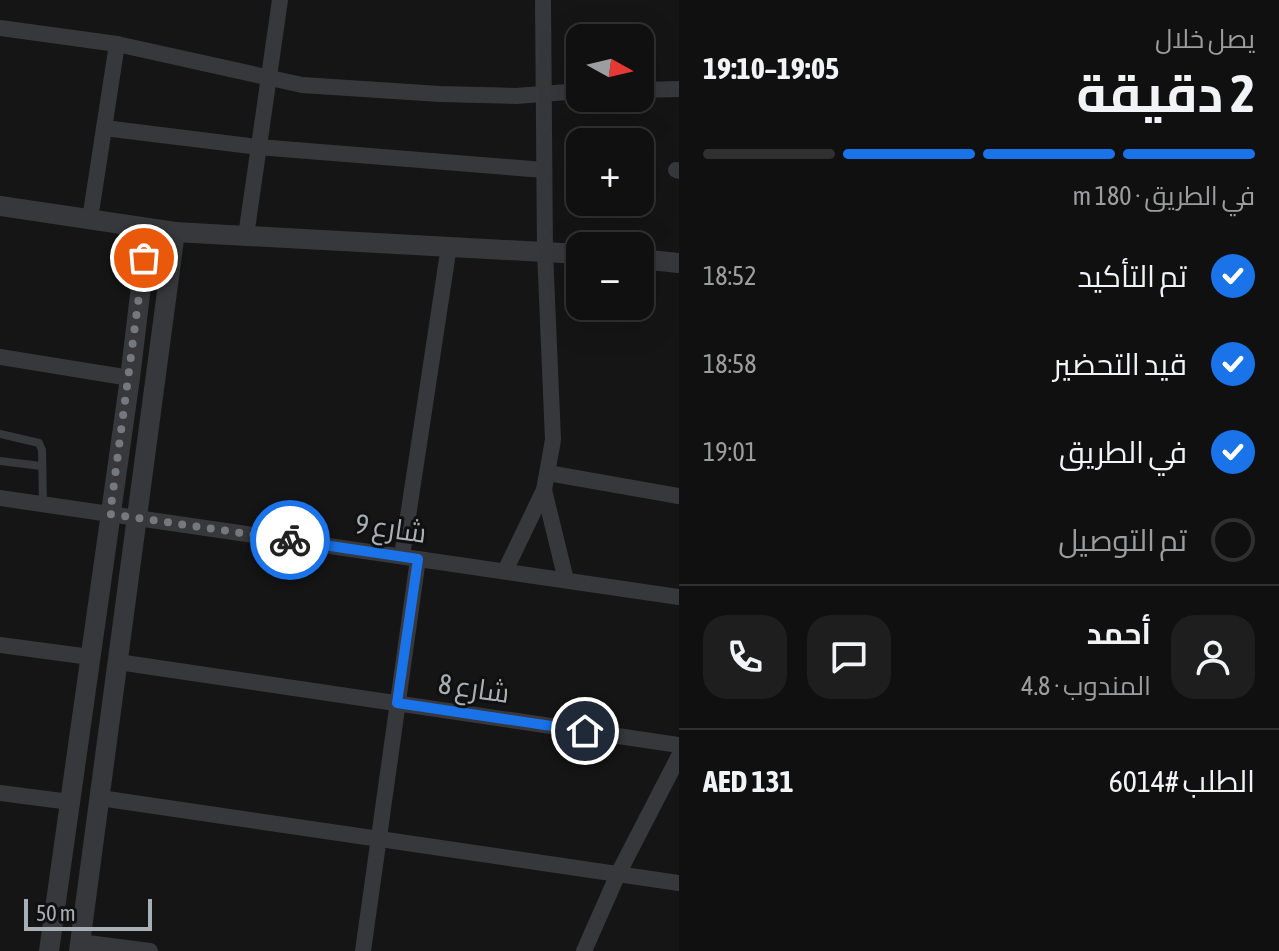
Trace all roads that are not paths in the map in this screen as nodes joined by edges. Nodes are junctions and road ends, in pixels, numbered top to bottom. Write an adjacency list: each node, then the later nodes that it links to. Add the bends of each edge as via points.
1 (280, 0): 5 (street)
2 (543, 0): 9 (street)
3 (0, 28): 4 (street)
4 (117, 44): 5 (street); 10 (street)
5 (269, 76): 9 (street, via 344,89 501,96); 11 (street)
6 (679, 89): 7 (street)
7 (654, 90)
8 (566, 91): 9 (street)
9 (545, 92): 12 (street)
10 (104, 128): 11 (street); 14 (street)
11 (258, 147): 12 (street); 17 (street)
12 (544, 170): 19 (street)
13 (0, 206): 14 (street)
14 (90, 219): 15 (street)
15 (148, 228): 16 (street); 24 (street)
16 (175, 232): 17 (street); 34 (street)
17 (246, 236): 18 (street)
18 (449, 246): 19 (street); 35 (street)
19 (545, 251): 20 (street); 28 (street, via 553,424)
20 (566, 253)
21 (654, 260): 22 (street)
22 (679, 263)
23 (0, 357): 24 (street)
24 (130, 378): 33 (street)
25 (0, 434): 27 (lane, via 39,443)
26 (0, 461): 27 (lane)
27 (41, 466): 32 (lane)
28 (548, 473): 29 (street); 30 (street)
29 (544, 490): 36 (street); 37 (street)
30 (679, 496)
31 (0, 498): 32 (street, شارع 9)
32 (43, 504): 33 (street, شارع 9)
33 (110, 514): 34 (street, شارع 9); 40 (street)
34 (138, 517): 35 (street, شارع 9); 41 (street)
35 (410, 557): 36 (street, شارع 9); 42 (street)
36 (505, 571): 37 (street, شارع 9)
37 (566, 580): 38 (street, شارع 9)
38 (679, 597)
39 (0, 645): 40 (street)
40 (90, 657): 48 (street)
41 (118, 662): 42 (street, شارع 8); 47 (street)
42 (397, 703): 43 (street, شارع 8); 49 (street)
43 (679, 745)
44 (679, 756): 45 (street)
45 (672, 779): 50 (street)
46 (0, 793): 48 (street)
47 (100, 798): 49 (street); 52 (street)
48 (70, 802): 53 (street)
49 (377, 839): 50 (street); 55 (street)
50 (618, 874): 51 (street); 56 (street)
51 (679, 883)
52 (79, 946): 54 (street)
53 (49, 951)
54 (150, 951)
55 (363, 951)
56 (584, 951)

